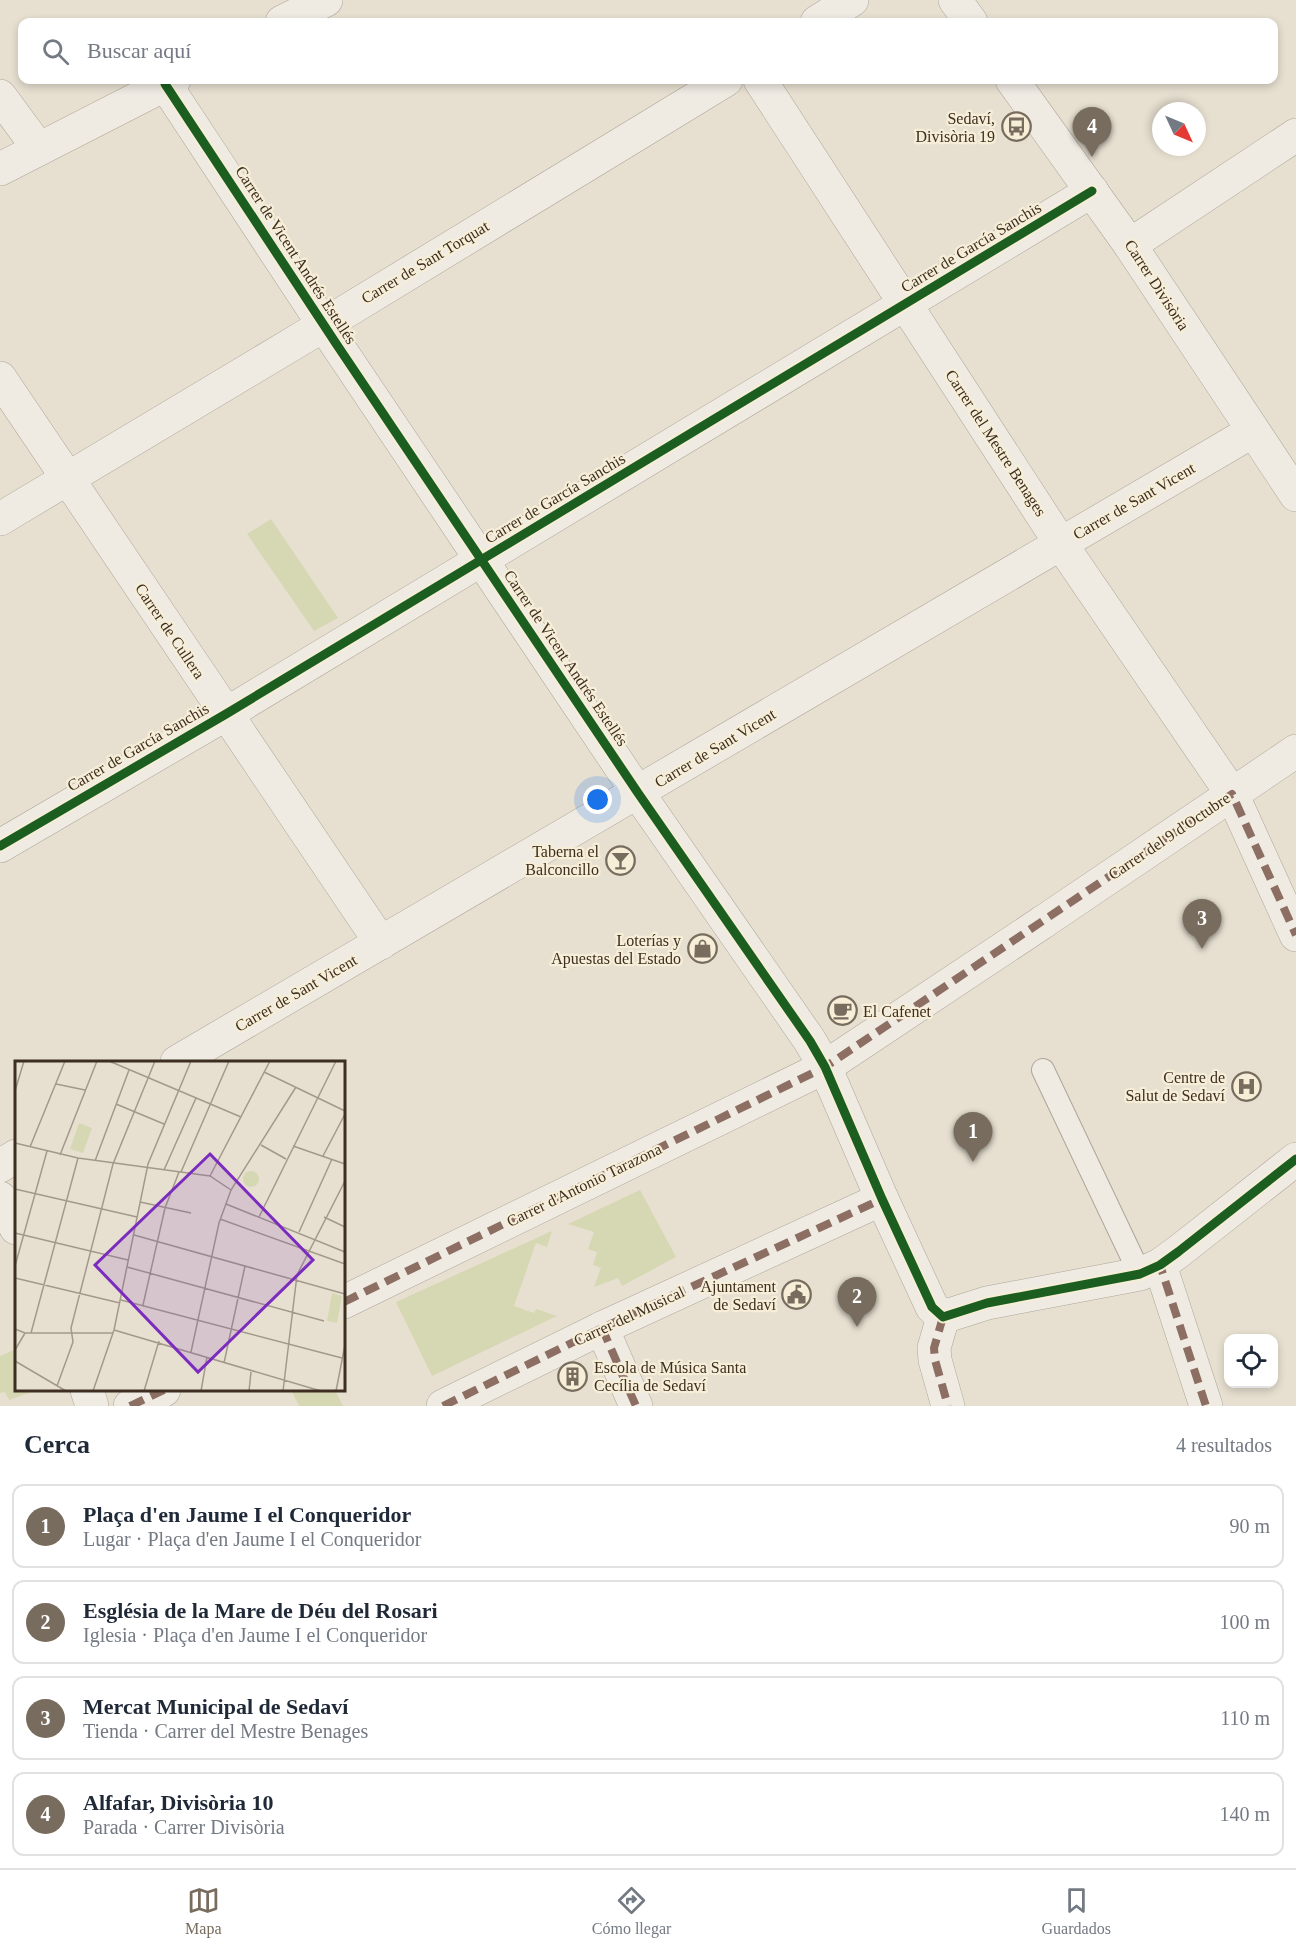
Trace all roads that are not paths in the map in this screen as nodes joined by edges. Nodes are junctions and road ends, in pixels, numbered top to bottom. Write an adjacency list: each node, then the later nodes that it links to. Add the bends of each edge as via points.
1 (326, 0): 4 (street)
2 (852, 0): 5 (street)
3 (955, 0): 6 (street)
4 (290, 18)
5 (823, 18)
6 (968, 18)
7 (165, 84): 14 (street)
8 (170, 84): 19 (street, Carrer de Vicent Andrés Estellés)
9 (719, 84): 19 (street, Carrer de Sant Torquat)
10 (763, 84): 18 (street, Carrer del Mestre Benages)
11 (1015, 84): 16 (street, Carrer Divisòria)
12 (0, 96): 14 (street)
13 (1296, 135): 17 (street)
14 (39, 149): 15 (street)
15 (0, 169)
16 (1092, 191): 17 (street, Carrer Divisòria); 18 (street, Carrer de García Sanchis)
17 (1130, 245): 21 (street, Carrer Divisòria)
18 (906, 304): 25 (street, Carrer del Mestre Benages); 26 (street, Carrer de García Sanchis)
19 (324, 325): 22 (street, Carrer de Sant Torquat); 26 (street, Carrer de Vicent Andrés Estellés)
20 (0, 378): 22 (street, Carrer de Cullera)
21 (1253, 431): 23 (street, Carrer Divisòria); 25 (street, Carrer de Sant Vicent)
22 (67, 478): 24 (street, Carrer de Sant Torquat); 27 (street, Carrer de Cullera)
23 (1296, 495)
24 (0, 519)
25 (1061, 544): 29 (street, Carrer de Sant Vicent); 30 (street, Carrer del Mestre Benages)
26 (482, 559): 27 (street, Carrer de García Sanchis); 29 (street, Carrer de Vicent Andrés Estellés)
27 (226, 714): 31 (street, Carrer de García Sanchis); 33 (street, Carrer de Cullera)
28 (1296, 752): 30 (street, Carrer del 9 d'Octubre)
29 (638, 793): 33 (street, Carrer de Sant Vicent); 35 (street, Carrer de Vicent Andrés Estellés)
30 (1232, 794): 32 (street, Carrer del Mestre Benages); 35 (street, Carrer del 9 d'Octubre)
31 (0, 846)
32 (1296, 935)
33 (381, 943): 34 (street, Carrer de Sant Vicent)
34 (179, 1061)
35 (825, 1067): 41 (street, Carrer de Vicent Andrés Estellés); 44 (street, Carrer d'Antonio Tarazona)
36 (1043, 1070): 43 (lane)
37 (15, 1157): 39 (street)
38 (1296, 1159): 43 (street)
39 (0, 1166)
40 (0, 1198): 42 (street)
41 (882, 1199): 45 (street, Carrer de Vicent Andrés Estellés, via 932,1307); 46 (street, Carrer del Musical)
42 (15, 1226)
43 (1150, 1270): 45 (street, via 987,1303); 54 (street)
44 (345, 1302)
45 (943, 1317): 53 (street, via 934,1348)
46 (602, 1328): 51 (street, Carrer del Musical); 52 (street)
47 (88, 1391): 49 (street)
48 (160, 1391): 50 (street)
49 (92, 1406)
50 (130, 1406)
51 (443, 1406)
52 (636, 1406)
53 (948, 1406)
54 (1206, 1406)

